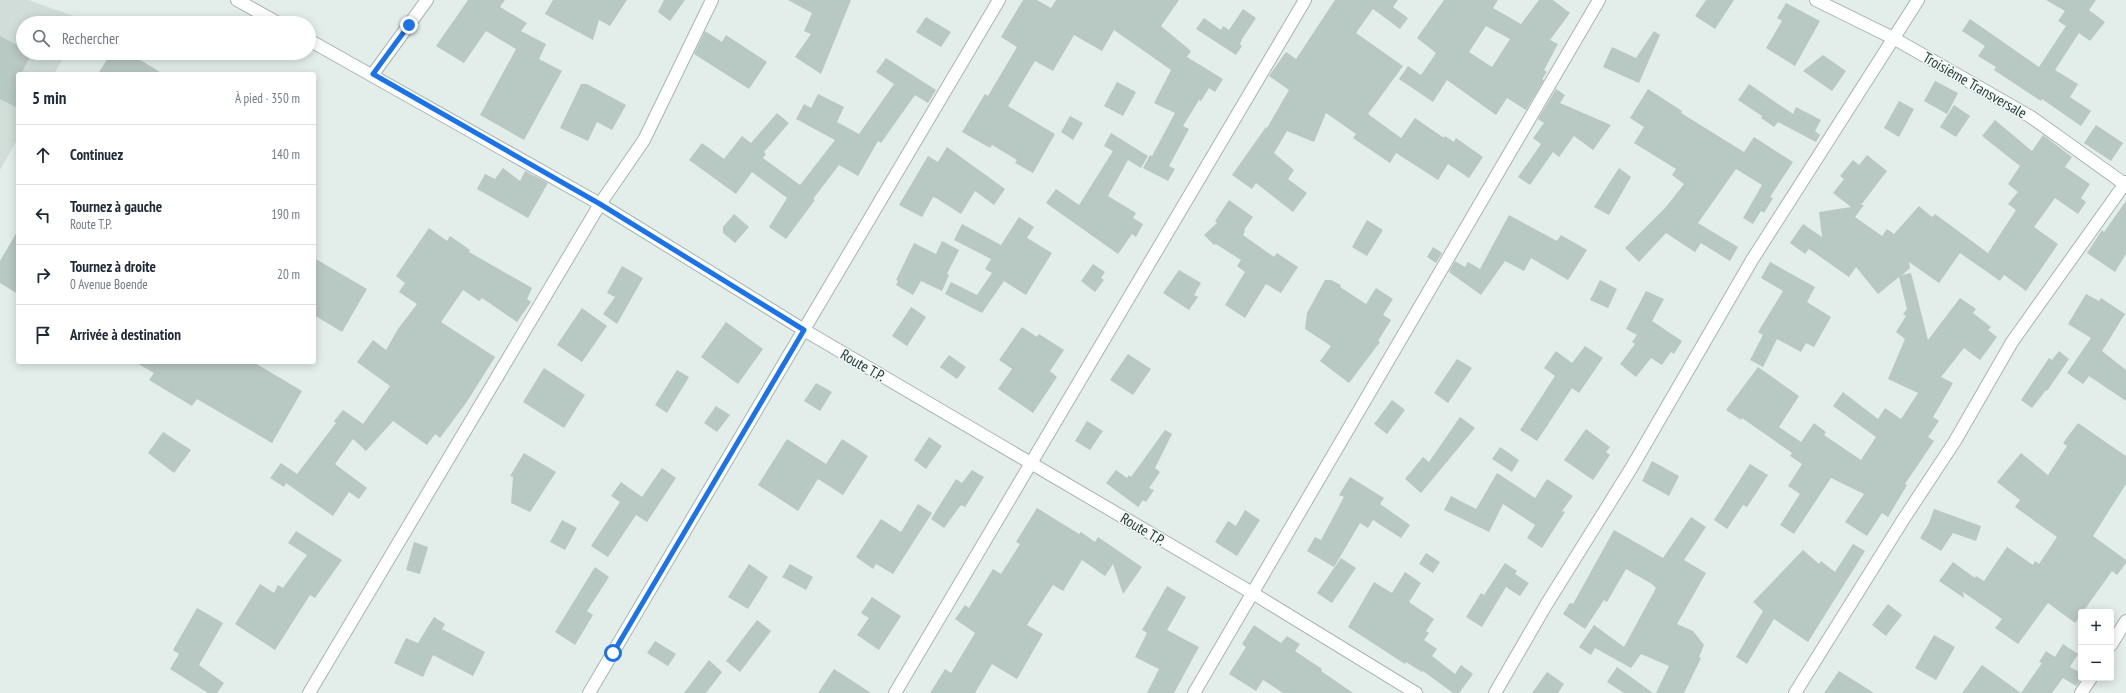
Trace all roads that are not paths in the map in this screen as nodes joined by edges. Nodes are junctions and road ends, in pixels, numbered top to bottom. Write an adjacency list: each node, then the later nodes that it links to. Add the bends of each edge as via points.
1 (237, 0): 9 (street)
2 (427, 0): 12 (street)
3 (712, 0): 14 (street, via 644,140)
4 (999, 0): 15 (street)
5 (1305, 0): 16 (street)
6 (1599, 0): 17 (street)
7 (1816, 0): 10 (street, Troisième Transversale)
8 (1918, 0): 10 (street)
9 (266, 16)
10 (1895, 39): 13 (street, Troisième Transversale, via 2031,117); 26 (street, via 1752,260 1632,467 1546,605)
11 (316, 44): 12 (street, Route T.P.)
12 (373, 74): 14 (street, Route T.P.)
13 (2126, 184): 27 (street, via 2012,342 1955,441 1898,527)
14 (600, 204): 15 (street, Route T.P.); 21 (street)
15 (804, 330): 16 (street, Route T.P.); 22 (street)
16 (1031, 463): 17 (street, Route T.P.); 23 (street)
17 (1254, 594): 24 (street); 25 (street, Route T.P.)
18 (2126, 621): 19 (street)
19 (2114, 640)
20 (2089, 681): 28 (street)
21 (309, 693)
22 (589, 693)
23 (895, 693)
24 (1194, 693)
25 (1416, 693)
26 (1495, 693)
27 (1795, 693)
28 (2081, 693)

